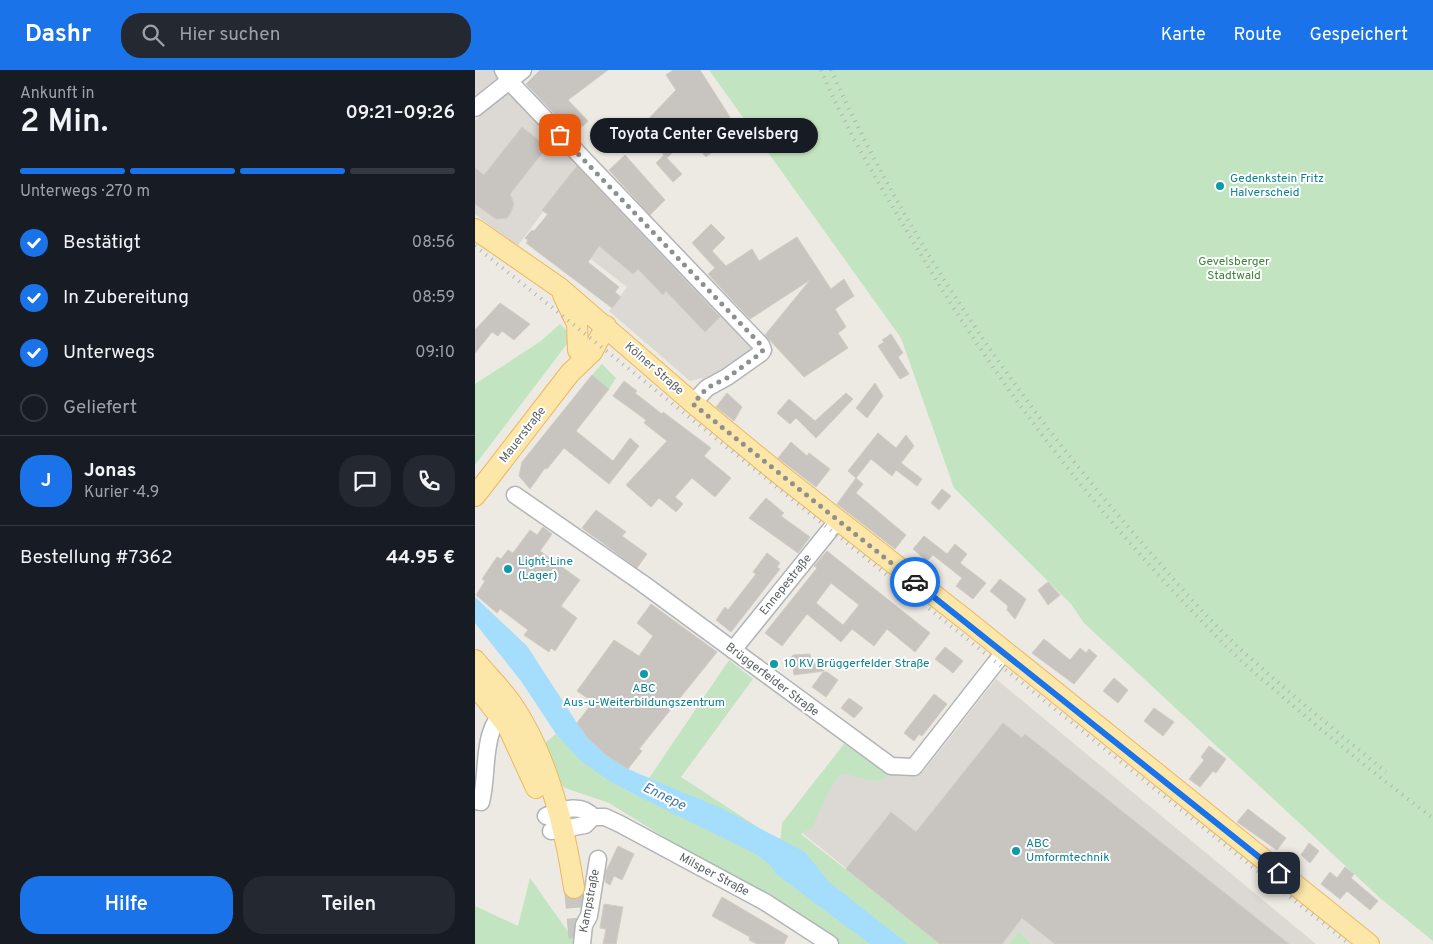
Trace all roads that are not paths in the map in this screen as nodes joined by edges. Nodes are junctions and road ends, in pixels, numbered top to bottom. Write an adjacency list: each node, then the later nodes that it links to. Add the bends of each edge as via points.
1 (523, 70): 2 (street)
2 (506, 75): 3 (street); 9 (street, via 761,345 761,353 707,388)
3 (475, 108)
4 (475, 230): 5 (main road, Kölner Straße)
5 (561, 288): 6 (main road, Kölner Straße); 8 (main road)
6 (606, 326): 7 (main road, Kölner Straße); 8 (main road, Mauerstraße, via 589,337)
7 (631, 349): 8 (main road); 9 (main road, Kölner Straße)
8 (585, 351): 11 (main road, Mauerstraße)
9 (693, 404): 12 (main road, Kölner Straße)
10 (515, 495): 13 (street, Brüggerfelder Straße)
11 (475, 496)
12 (838, 520): 13 (street, Ennepestraße); 14 (main road, Kölner Straße)
13 (733, 650): 14 (street, Brüggerfelder Straße, via 891,766 913,767)
14 (1004, 652): 24 (main road, Kölner Straße)
15 (475, 660): 17 (main road)
16 (475, 685): 17 (main road)
17 (506, 710): 18 (street, via 493,725 481,802); 19 (main road, via 535,749)
18 (475, 801)
19 (554, 822): 21 (main road); 23 (street, Milsper Straße, via 585,825 593,817 620,824 765,902)
20 (597, 859): 22 (street, Kampstraße)
21 (570, 888)
22 (583, 944)
23 (830, 944)
24 (1369, 944)

